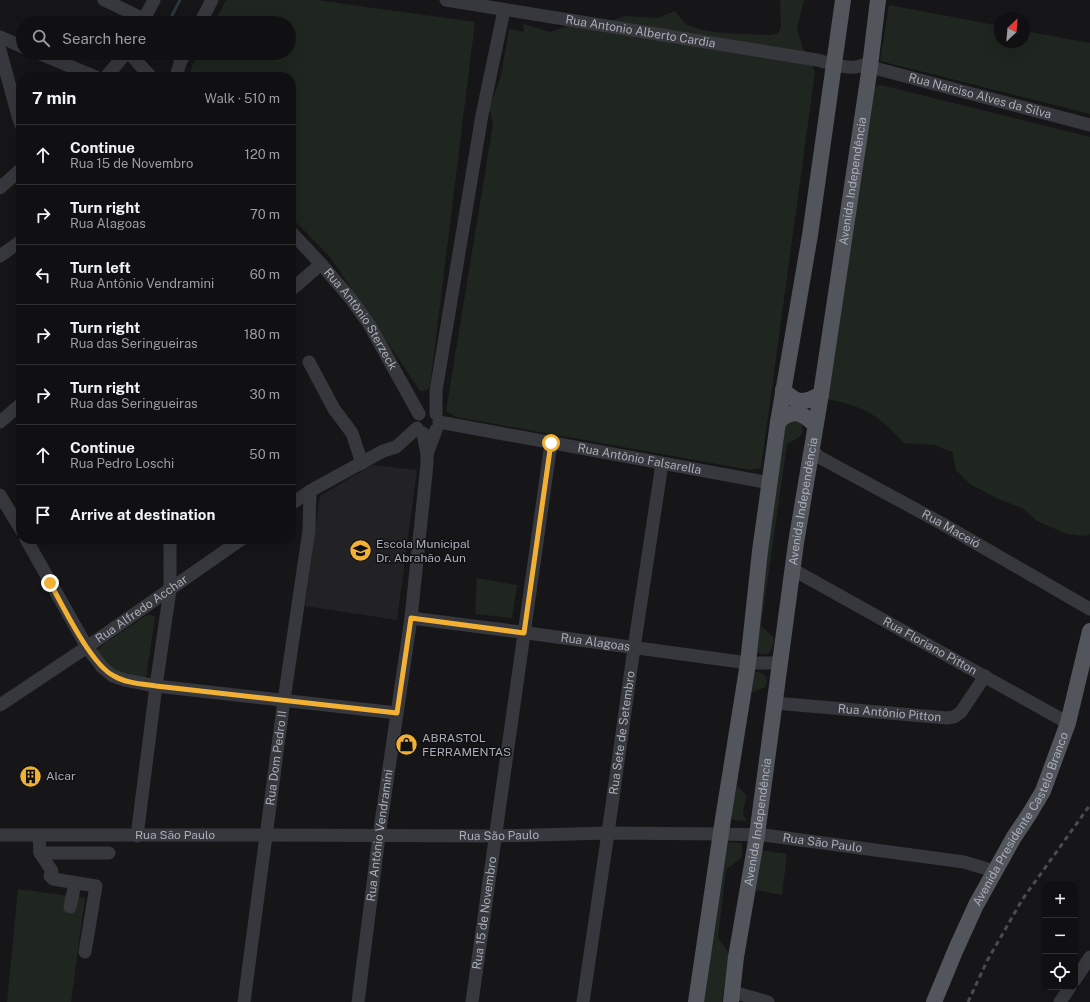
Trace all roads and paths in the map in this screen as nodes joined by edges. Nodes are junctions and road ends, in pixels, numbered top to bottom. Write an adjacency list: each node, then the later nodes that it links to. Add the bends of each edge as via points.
1 (104, 0): 8 (street)
2 (154, 0): 9 (street)
3 (212, 0): 10 (street)
4 (446, 0): 7 (street, Rua Antonio Alberto Cardia)
5 (843, 0): 18 (main road)
6 (878, 0): 19 (main road, Avenida Independência)
7 (504, 10): 18 (street, Rua Antonio Alberto Cardia); 35 (street, via 482,115)
8 (134, 16)
9 (146, 16)
10 (204, 16)
11 (0, 37): 12 (street)
12 (16, 44)
13 (0, 50): 24 (street)
14 (55, 60): 20 (street)
15 (121, 60): 21 (street)
16 (134, 60): 22 (street)
17 (182, 60): 23 (street)
18 (834, 63): 19 (street, Rua Antonio Alberto Cardia, via 848,67); 34 (main road, via 810,235)
19 (870, 66): 25 (street, Rua Narciso Alves da Silva); 36 (main road, Avenida Independência)
20 (84, 72)
21 (110, 72)
22 (146, 72)
23 (177, 72)
24 (16, 109)
25 (1090, 125)
26 (16, 174): 27 (street)
27 (0, 188)
28 (296, 237): 31 (street, Rua Antônio Sterzeck)
29 (16, 245): 30 (street)
30 (0, 256)
31 (321, 264): 32 (street); 38 (street, Rua Antônio Sterzeck, via 369,324)
32 (296, 286)
33 (309, 362): 45 (street, via 334,409 352,433)
34 (783, 390): 36 (main road, via 800,402 812,400); 40 (main road)
35 (436, 391): 38 (street); 42 (street)
36 (820, 394): 41 (main road, Avenida Independência)
37 (16, 408): 39 (street)
38 (421, 413): 42 (street, Rua Antônio Falsarella, via 428,410); 42 (street, via 416,422)
39 (0, 422)
40 (778, 422): 41 (main road, via 785,415 795,413 810,419); 47 (main road)
41 (815, 425): 44 (main road, Avenida Independência)
42 (430, 426): 43 (street, Rua Antônio Falsarella); 45 (street, via 396,447); 58 (street, Rua Antônio Vendramini)
43 (551, 443): 46 (street, Rua Antônio Falsarella); 60 (street, Rua 15 de Novembro)
44 (812, 449): 55 (main road, Avenida Independência); 57 (street, Rua Maceió, via 819,457 941,523)
45 (362, 463): 48 (street)
46 (662, 464): 47 (street, Rua Antônio Falsarella); 62 (street, Rua Sete de Setembro)
47 (770, 483): 63 (main road)
48 (310, 491): 50 (street); 67 (street, Rua Dom Pedro II, via 309,530)
49 (0, 495): 51 (street)
50 (296, 501)
51 (16, 522)
52 (29, 544): 61 (street)
53 (170, 544): 56 (street)
54 (235, 544): 56 (street, Rua Alfredo Acchar)
55 (792, 569): 64 (main road, Avenida Independência); 65 (street, Rua Floriano Pitton)
56 (170, 590): 61 (street, Rua Alfredo Acchar); 66 (street)
57 (1090, 609)
58 (411, 618): 60 (street, Rua Alagoas); 70 (street, Rua Antônio Vendramini)
59 (1090, 631): 71 (main road, Avenida Presidente Castelo Branco)
60 (524, 633): 62 (street, Rua Alagoas); 80 (street, Rua 15 de Novembro)
61 (87, 647): 66 (street, via 102,667 113,676); 68 (street, Rua Alfredo Acchar)
62 (634, 648): 63 (street, Rua Alagoas); 72 (street, Rua Sete de Setembro)
63 (748, 663): 64 (street, Rua Alagoas); 74 (main road)
64 (780, 663): 69 (main road, Avenida Independência)
65 (984, 676): 69 (street, Rua Antônio Pitton, via 961,712 954,717); 71 (street, Rua Floriano Pitton)
66 (156, 686): 67 (street); 78 (street)
67 (284, 700): 70 (street); 73 (street, Rua Dom Pedro II)
68 (1, 702)
69 (774, 703): 76 (main road, Avenida Independência)
70 (397, 713): 79 (street, Rua Antônio Vendramini)
71 (1068, 724): 83 (main road, Avenida Presidente Castelo Branco, via 1043,791)
72 (608, 833): 74 (street, Rua São Paulo); 80 (street, Rua São Paulo); 94 (street, Rua Sete de Setembro)
73 (267, 834): 78 (street, Rua São Paulo); 79 (street, Rua São Paulo); 91 (street, Rua Dom Pedro II)
74 (721, 834): 76 (street, Rua São Paulo); 95 (main road)
75 (0, 835): 77 (street, Rua São Paulo)
76 (757, 835): 83 (street, Rua São Paulo, via 964,862); 90 (main road, Avenida Independência, via 736,957)
77 (39, 836): 78 (street, Rua São Paulo); 81 (street)
78 (137, 836)
79 (379, 836): 80 (street, Rua São Paulo); 92 (street, Rua Antônio Vendramini)
80 (494, 836): 93 (street, Rua 15 de Novembro)
81 (40, 853): 82 (street); 84 (street, via 52,870 50,876 53,879)
82 (109, 853)
83 (994, 871): 97 (main road, Avenida Presidente Castelo Branco, via 976,905)
84 (75, 884): 85 (street); 86 (street, via 96,886)
85 (70, 907)
86 (85, 952)
87 (1090, 957): 88 (street)
88 (1078, 975)
89 (1068, 990): 98 (street)
90 (732, 997): 96 (street)
91 (244, 1002)
92 (358, 1002)
93 (472, 1002)
94 (583, 1002)
95 (696, 1002)
96 (768, 1002)
97 (934, 1002)
98 (1060, 1002)

